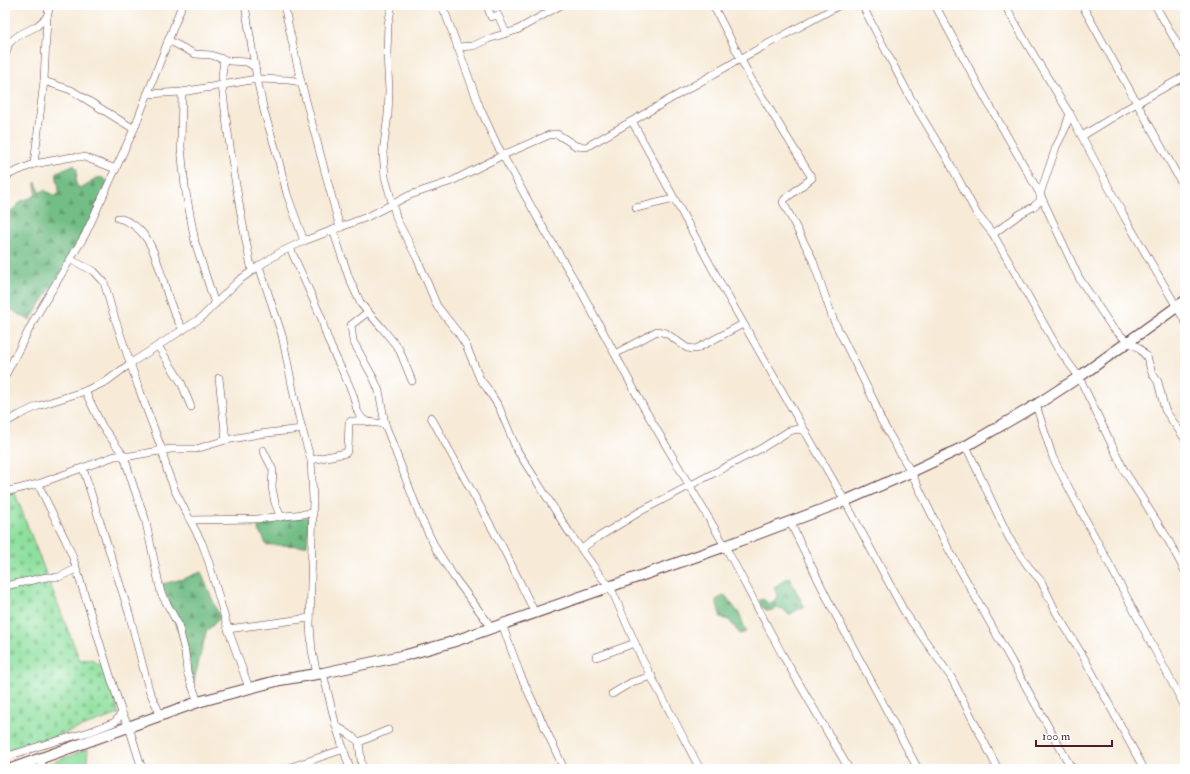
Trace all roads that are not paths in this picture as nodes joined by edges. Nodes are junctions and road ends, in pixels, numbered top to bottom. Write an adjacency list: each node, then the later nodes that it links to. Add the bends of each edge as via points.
1 (50, 5): 16 (street)
2 (182, 5): 18 (street)
3 (245, 5): 25 (street)
4 (284, 5): 29 (street)
5 (392, 5): 45 (street, via 388,24 388,115 383,152 385,177)
6 (441, 5): 20 (street)
7 (487, 5): 17 (street, via 491,17 498,15)
8 (562, 5): 17 (street, via 529,24)
9 (713, 5): 23 (street)
10 (840, 5): 23 (street)
11 (862, 5): 50 (street, via 910,97 977,214)
12 (935, 5): 43 (street)
13 (1006, 5): 34 (street)
14 (1082, 5): 33 (street)
15 (1155, 5): 22 (street)
16 (47, 16): 19 (street, via 37,26); 28 (street)
17 (506, 33): 20 (street, via 473,46)
18 (168, 40): 24 (street, via 195,54 211,55); 32 (street)
19 (7, 43): 21 (street)
20 (457, 47): 38 (street, via 480,108)
21 (5, 56)
22 (1185, 57)
23 (740, 59): 35 (street); 87 (street, via 812,178 783,202 812,258 833,319 881,420)
24 (224, 60): 25 (street, via 247,62); 30 (street)
25 (255, 66): 27 (street)
26 (1185, 76): 33 (street)
27 (257, 79): 29 (street); 30 (street); 51 (street, via 287,194)
28 (44, 81): 36 (street, via 71,90); 39 (street)
29 (300, 82): 48 (street)
30 (223, 85): 31 (street); 55 (street, via 229,146)
31 (182, 92): 32 (street); 56 (street, via 181,147 184,187 195,242)
32 (147, 94): 36 (street)
33 (1136, 104): 37 (street); 42 (street)
34 (1070, 113): 37 (street); 43 (street)
35 (632, 121): 38 (street, via 586,147 576,146 557,134); 44 (street)
36 (134, 129): 40 (street)
37 (1082, 136): 57 (street, via 1126,218)
38 (503, 155): 45 (street, via 452,181); 64 (street)
39 (34, 164): 40 (street, via 84,156); 41 (street)
40 (116, 168): 53 (street)
41 (5, 176)
42 (1185, 189)
43 (1040, 194): 50 (street, via 1040,201 1033,207); 62 (street, via 1079,278 1112,328)
44 (674, 199): 46 (street); 60 (street)
45 (392, 204): 48 (street); 97 (street, via 437,306 466,345 480,379 499,407 517,450)
46 (636, 208)
47 (118, 218): 61 (street, via 133,224 148,241 158,262 170,303)
48 (340, 228): 49 (street)
49 (333, 230): 51 (street); 58 (street, via 360,304)
50 (993, 234): 68 (street, via 1057,347)
51 (304, 241): 52 (street)
52 (290, 248): 54 (street); 74 (street, via 322,318 357,413)
53 (71, 260): 65 (street, via 94,271 104,282); 66 (street, via 35,318)
54 (259, 266): 55 (street); 77 (street, via 282,335)
55 (252, 270): 56 (street)
56 (215, 304): 61 (street, via 201,318)
57 (1181, 304): 59 (street); 62 (highway)
58 (368, 312): 69 (street, via 399,349); 76 (street, via 351,325 353,341 379,391)
59 (1185, 321)
60 (744, 324): 64 (street, via 696,349 687,348 666,333 657,331); 78 (street)
61 (183, 330): 63 (street)
62 (1128, 342): 68 (highway); 79 (street, via 1138,347 1147,357 1158,382 1165,410)
63 (158, 346): 65 (street); 72 (street, via 181,382)
64 (615, 354): 89 (street)
65 (131, 363): 70 (street, via 107,381); 82 (street)
66 (5, 376)
67 (219, 378): 80 (street)
68 (1079, 378): 71 (highway); 99 (street, via 1124,470)
69 (412, 381)
70 (85, 391): 75 (street, via 38,406); 84 (street, via 102,426)
71 (1036, 405): 81 (highway); 114 (street, via 1053,458)
72 (191, 407)
73 (431, 417): 102 (street, via 504,550)
74 (364, 421): 76 (street); 85 (street, via 349,423 346,453)
75 (5, 423)
76 (384, 424): 105 (street, via 420,516 436,549)
77 (302, 430): 80 (street); 85 (street)
78 (806, 432): 89 (street, via 798,429 789,431); 91 (street)
79 (1185, 439)
80 (226, 440): 82 (street, via 196,449)
81 (966, 446): 87 (highway); 135 (street, via 1009,538 1040,581)
82 (162, 450): 84 (street); 94 (street, via 175,491)
83 (262, 450): 93 (street, via 273,470 272,487)
84 (124, 456): 86 (street, via 115,456); 113 (street, via 145,518 162,593 178,624 187,672)
85 (311, 460): 92 (street)
86 (82, 468): 88 (street); 116 (street, via 129,613 149,690)
87 (912, 472): 91 (highway); 134 (street, via 948,548)
88 (38, 484): 90 (street); 98 (street, via 66,541)
89 (690, 486): 96 (street); 97 (street, via 641,511)
90 (5, 492)
91 (845, 501): 95 (highway); 133 (street, via 904,611 951,677)
92 (313, 513): 93 (street); 103 (street)
93 (281, 516): 94 (street)
94 (190, 520): 106 (street, via 209,563)
95 (790, 522): 96 (highway); 132 (street, via 831,606)
96 (724, 546): 101 (highway); 131 (street, via 782,654)
97 (582, 550): 101 (street)
98 (76, 569): 100 (street, via 59,577); 115 (street)
99 (1185, 571)
100 (5, 586)
101 (610, 586): 102 (highway); 107 (street)
102 (535, 613): 104 (highway)
103 (310, 618): 106 (street); 109 (street, via 312,651)
104 (502, 624): 105 (highway); 129 (street, via 520,674)
105 (492, 628): 109 (highway, via 406,655)
106 (228, 629): 111 (street)
107 (635, 643): 108 (street); 110 (street)
108 (596, 657)
109 (320, 674): 111 (highway); 117 (street)
110 (652, 676): 112 (street, via 632,682); 130 (street)
111 (249, 688): 113 (highway)
112 (612, 694)
113 (198, 702): 116 (highway)
114 (1185, 707)
115 (122, 713): 118 (street); 122 (street, via 115,722 89,732)
116 (161, 716): 118 (highway)
117 (336, 726): 120 (street); 121 (street)
118 (129, 727): 123 (highway); 126 (street)
119 (388, 730): 120 (street)
120 (359, 742): 128 (street)
121 (344, 749): 124 (street); 127 (street)
122 (5, 758)
123 (41, 764): 125 (highway)
124 (292, 767)
125 (11, 769)
126 (142, 769)
127 (350, 769)
128 (362, 769)
129 (564, 769)
130 (700, 769)
131 (849, 769)
132 (918, 769)
133 (998, 769)
134 (1072, 769)
135 (1144, 769)

